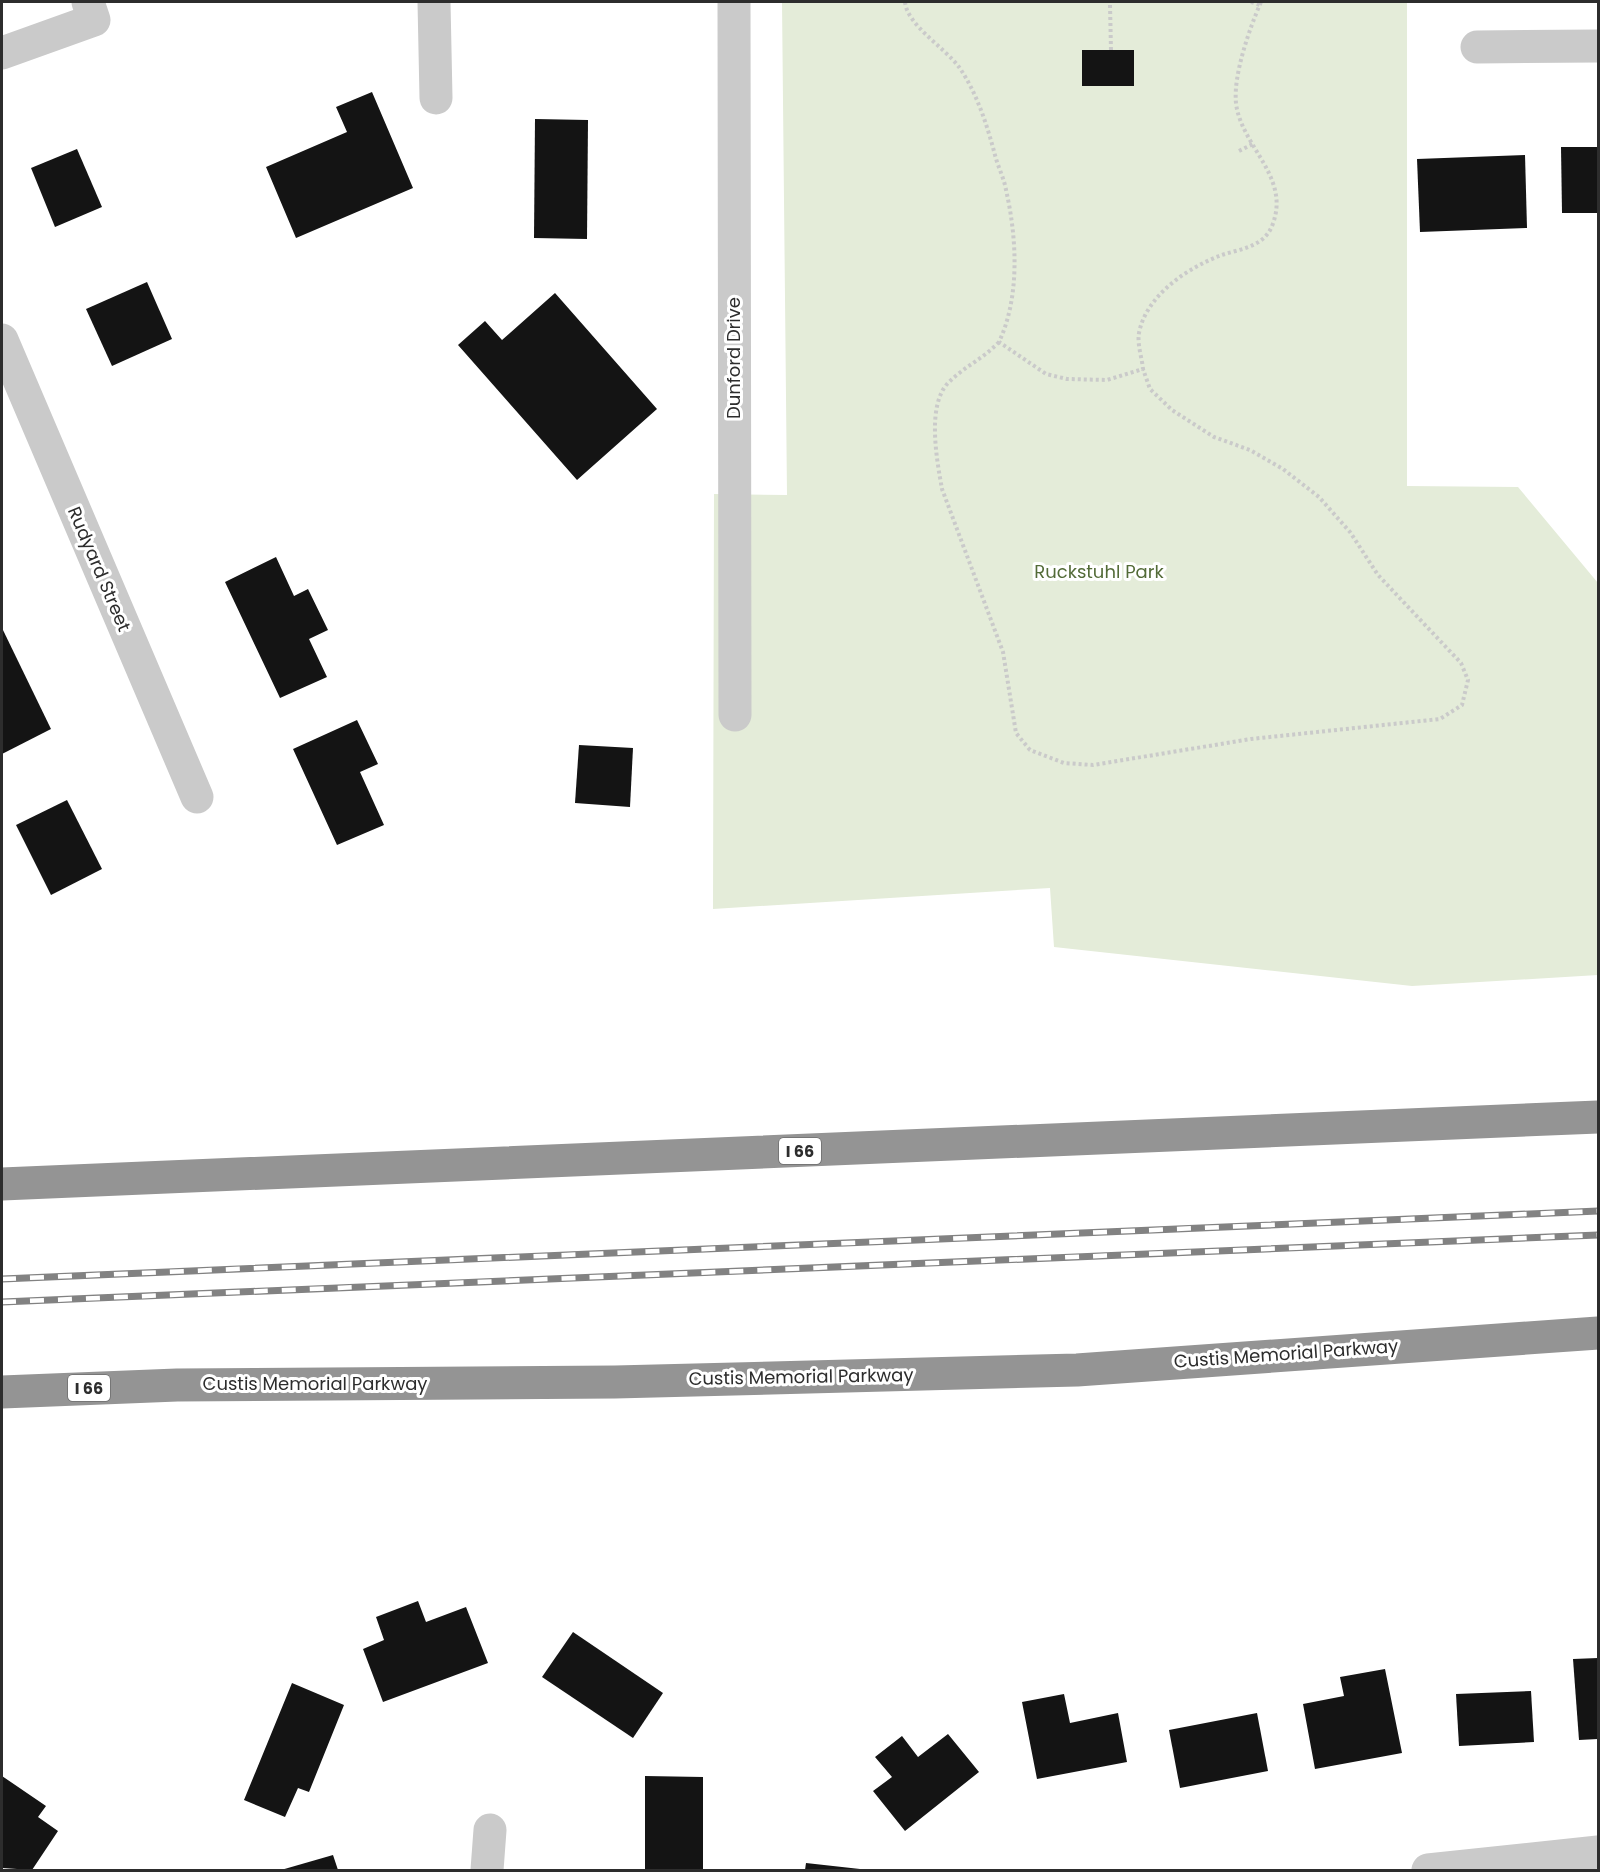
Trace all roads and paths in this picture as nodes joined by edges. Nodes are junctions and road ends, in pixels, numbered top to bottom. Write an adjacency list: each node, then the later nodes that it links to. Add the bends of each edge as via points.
1 (88, 2): 11 (street, via 94,20)
2 (434, 2): 12 (street)
3 (734, 2): 18 (street, Dunford Drive)
4 (905, 2): 16 (path, via 911,16 960,68 971,87 1006,188 1014,256 1011,308)
5 (1251, 2): 6 (path)
6 (1261, 3): 13 (path, via 1249,33 1236,91 1236,104)
7 (1110, 5): 10 (path)
8 (1599, 46): 9 (street)
9 (1477, 47)
10 (1111, 50)
11 (2, 53)
12 (436, 98)
13 (1253, 144): 14 (path); 17 (path, via 1278,194 1272,226 1254,245 1193,268 1162,294 1145,316 1139,332)
14 (1239, 151)
15 (2, 340): 19 (street, Rudyard Street)
16 (999, 342): 17 (path, via 1046,374 1067,379 1107,380); 17 (path, via 952,379 936,399 938,460 942,489 1006,659 1016,733 1030,750 1064,763 1093,765 1251,739 1440,719 1462,705 1468,680 1461,663 1378,575 1335,513 1283,468 1214,437 1172,410 1150,388)
17 (1143, 369)
18 (735, 715)
19 (197, 797)
20 (1599, 1118): 21 (highway, I 66)
21 (2, 1184)
22 (1599, 1333): 23 (highway, Custis Memorial Parkway / I 66, via 1077,1370 615,1382 177,1385)
23 (2, 1392)
24 (490, 1830): 26 (street)
25 (1599, 1852): 27 (street)
26 (487, 1870)
27 (1428, 1870)

